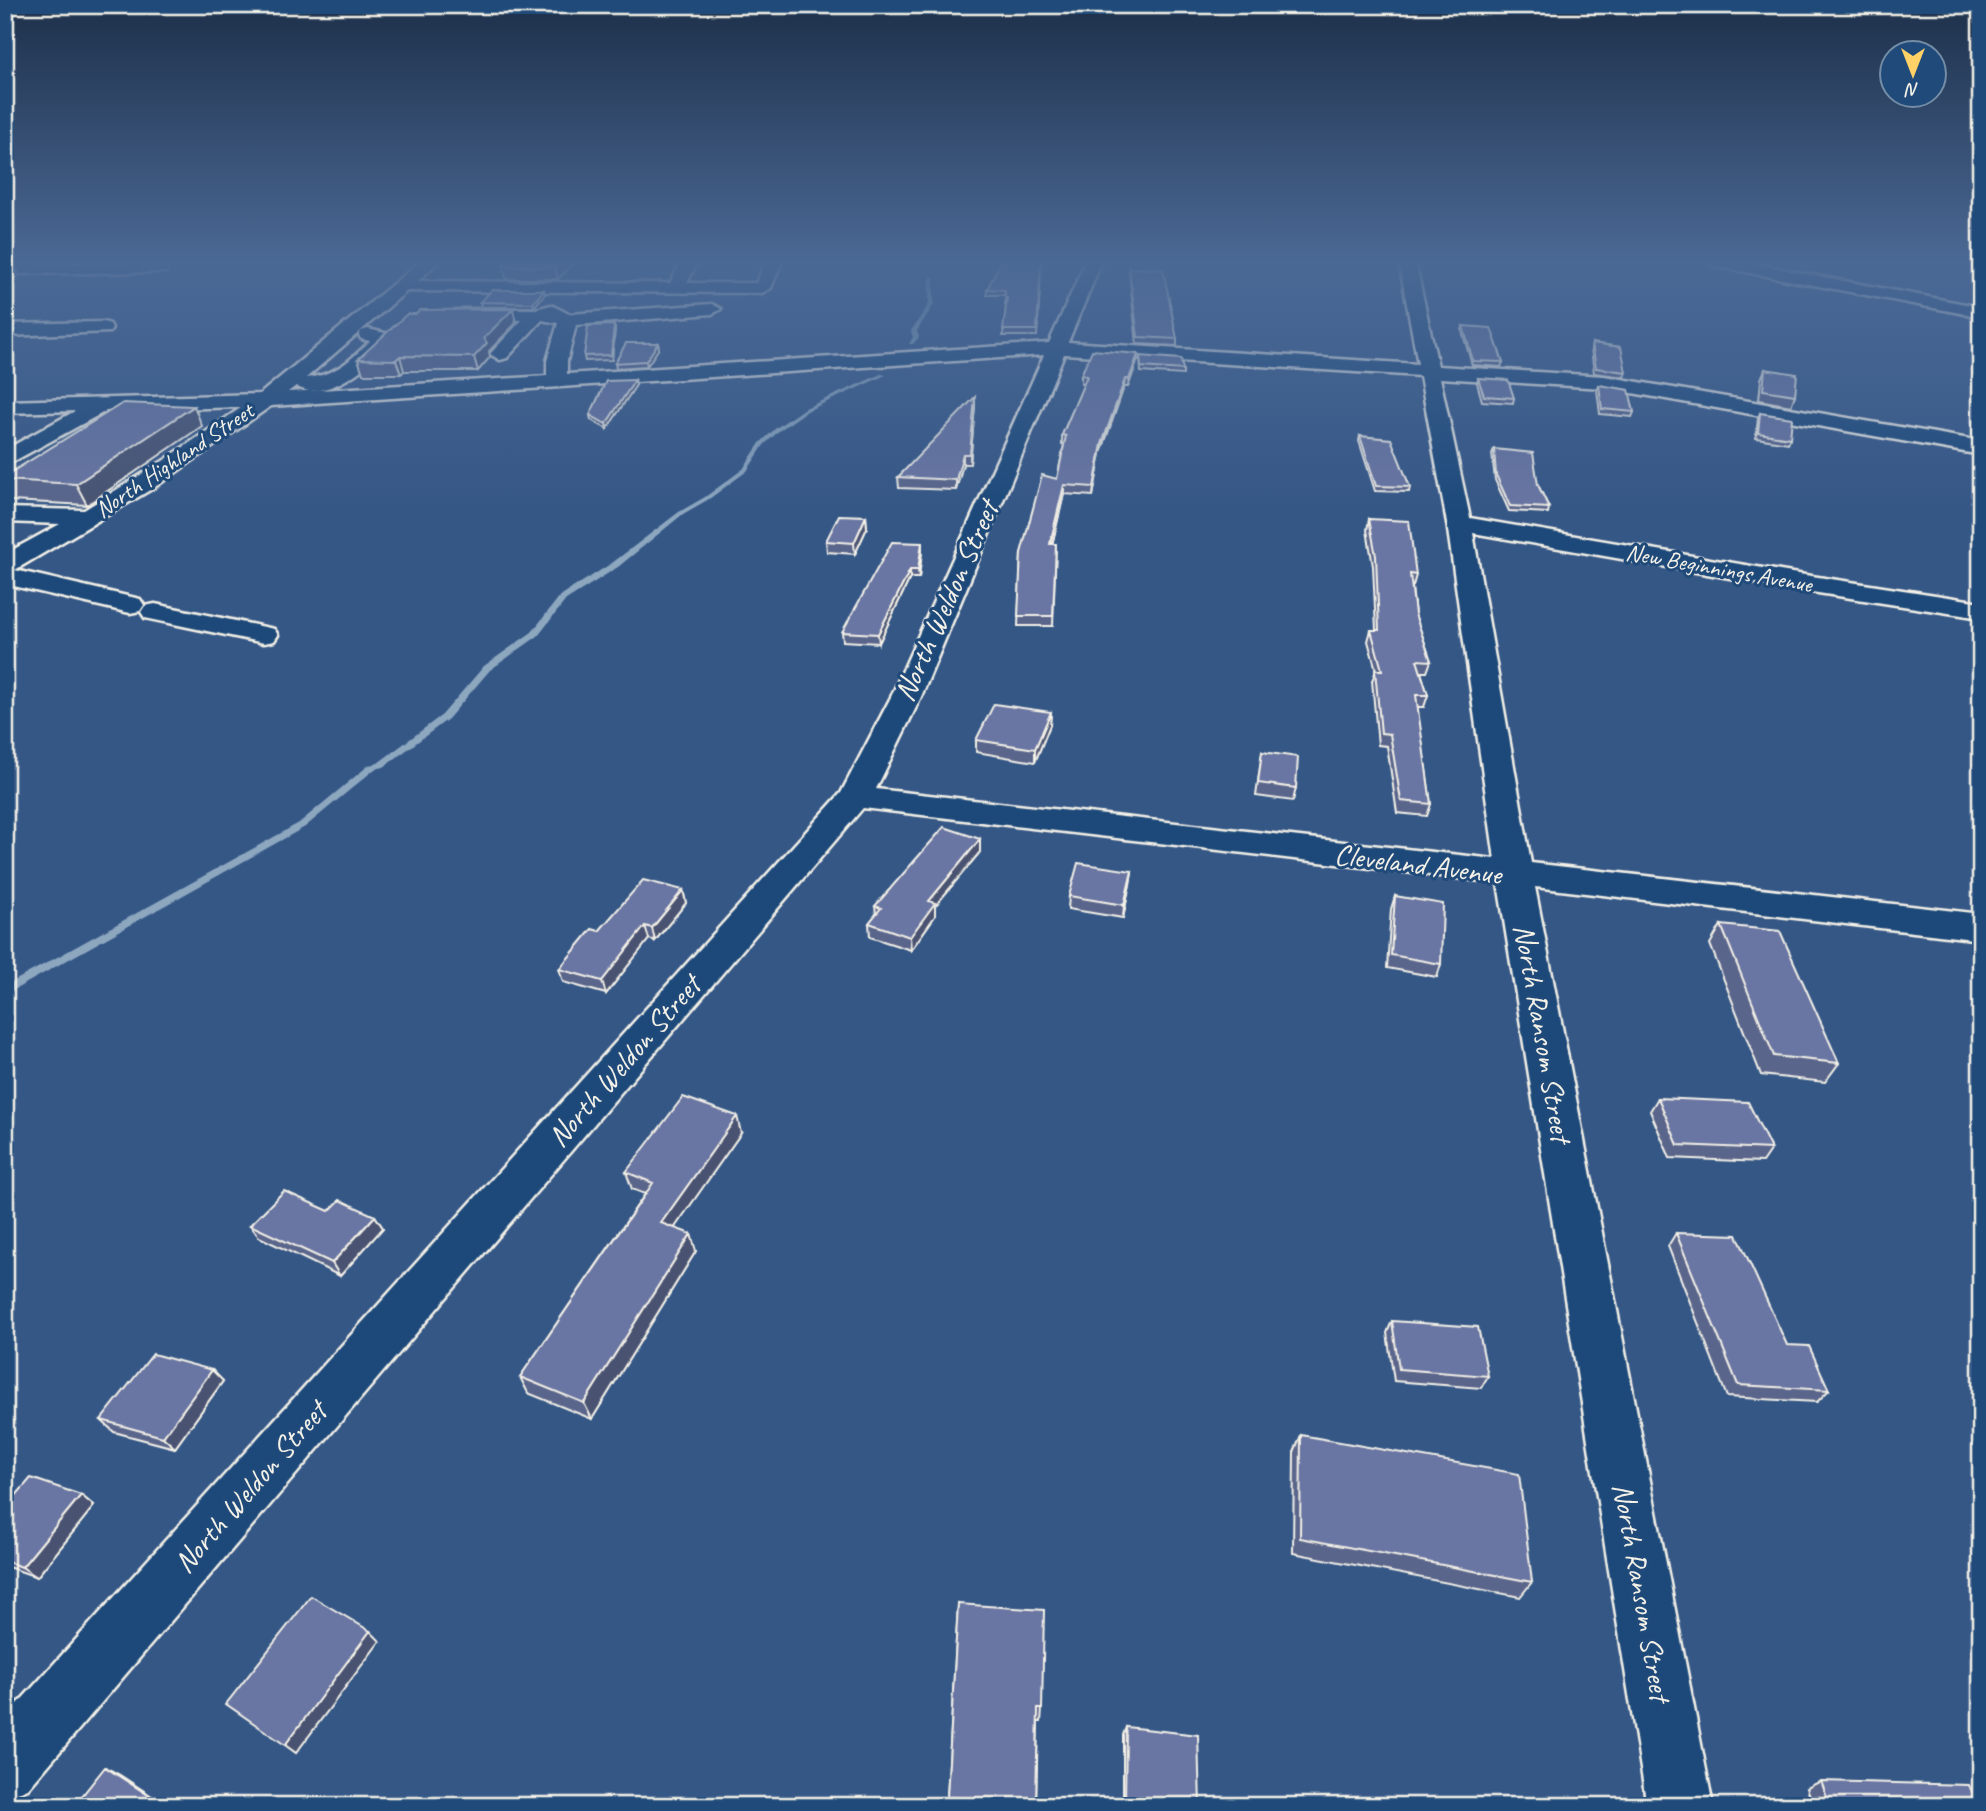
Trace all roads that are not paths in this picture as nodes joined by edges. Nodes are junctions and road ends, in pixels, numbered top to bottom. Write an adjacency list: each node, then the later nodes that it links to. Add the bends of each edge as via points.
1 (331, 346): 10 (street, North Highland Street)
2 (374, 346): 10 (street, via 342,378)
3 (508, 346): 7 (street)
4 (561, 346): 9 (street)
5 (1423, 346): 8 (street, North Ransom Street)
6 (1056, 348): 8 (street); 9 (street); 23 (street, North Weldon Street, via 906,696)
7 (500, 354)
8 (1427, 370): 14 (street, via 1644,388); 18 (street, North Ransom Street)
9 (557, 381): 11 (street)
10 (283, 385): 11 (street, North Highland Street)
11 (264, 400): 12 (street); 17 (street, North Highland Street)
12 (104, 405): 13 (street); 15 (street)
13 (5, 407)
14 (1981, 448)
15 (5, 459)
16 (5, 515): 17 (street)
17 (90, 517): 19 (street, North Highland Street)
18 (1459, 523): 21 (street, New Beginnings Avenue); 24 (street, North Ransom Street)
19 (5, 565)
20 (5, 576): 22 (street)
21 (1981, 610)
22 (264, 635)
23 (855, 797): 24 (street, Cleveland Avenue); 26 (street, North Weldon Street)
24 (1515, 875): 25 (street, Cleveland Avenue); 27 (street, North Ransom Street)
25 (1981, 927)
26 (5, 1766)
27 (1680, 1806)

